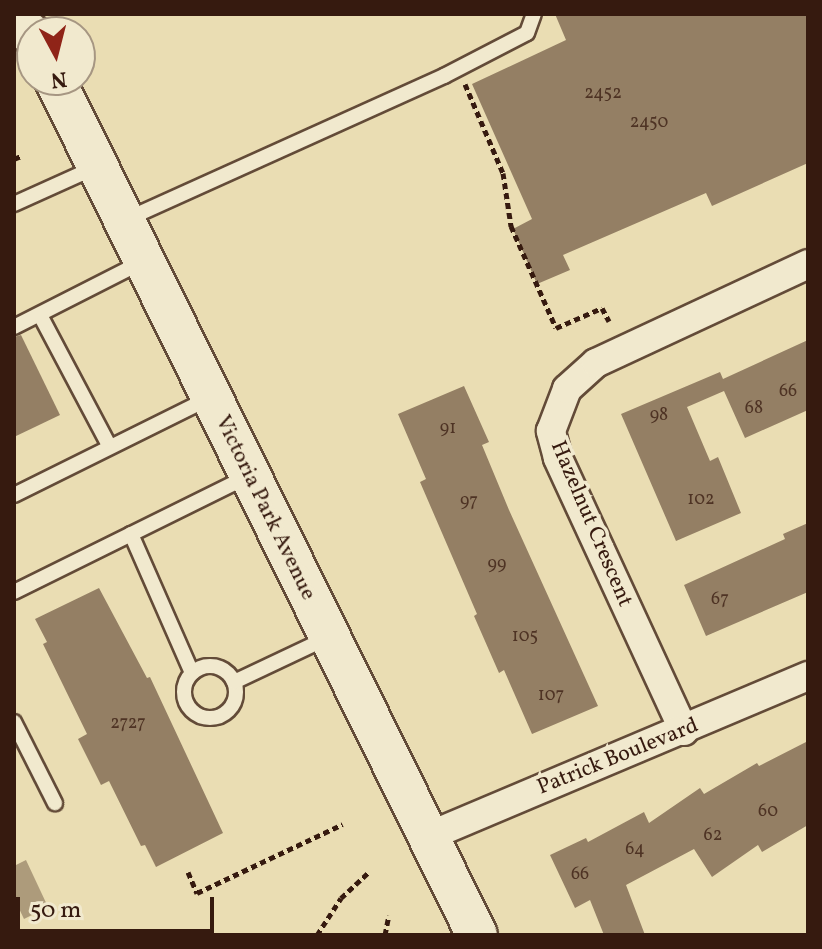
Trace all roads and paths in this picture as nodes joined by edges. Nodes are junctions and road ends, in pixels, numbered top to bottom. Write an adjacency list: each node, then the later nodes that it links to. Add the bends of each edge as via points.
1 (534, 14): 8 (lane, via 527,33 444,76)
2 (477, 76): 12 (path, via 465,82 503,173 511,226 556,328 602,308)
3 (63, 96): 6 (main road, Victoria Park Avenue)
4 (21, 156): 5 (path)
5 (14, 159)
6 (97, 166): 7 (lane); 8 (main road, Victoria Park Avenue)
7 (14, 204)
8 (123, 221): 9 (main road, Victoria Park Avenue)
9 (144, 262): 11 (lane); 14 (main road, Victoria Park Avenue)
10 (808, 264): 25 (street, Hazelnut Crescent, via 596,363 567,389 551,431 558,458)
11 (40, 315): 13 (lane); 15 (lane)
12 (609, 321)
13 (14, 327)
14 (211, 397): 15 (lane); 16 (main road, Victoria Park Avenue)
15 (110, 447): 17 (lane)
16 (249, 476): 18 (lane); 20 (main road, Victoria Park Avenue)
17 (14, 495)
18 (131, 534): 19 (lane); 21 (lane)
19 (14, 592)
20 (329, 637): 23 (lane); 28 (main road, Victoria Park Avenue)
21 (192, 673): 23 (lane, via 215,667); 23 (lane, via 184,697 209,718 225,712 235,699)
22 (808, 676): 25 (street, Patrick Boulevard)
23 (234, 682)
24 (14, 722): 26 (lane)
25 (684, 731): 28 (street, Patrick Boulevard)
26 (55, 803)
27 (343, 824): 29 (path, via 197,893)
28 (427, 837): 34 (main road, Victoria Park Avenue)
29 (188, 872)
30 (368, 873): 32 (path, via 341,898)
31 (389, 915): 33 (path)
32 (317, 935)
33 (385, 935)
34 (477, 935)

